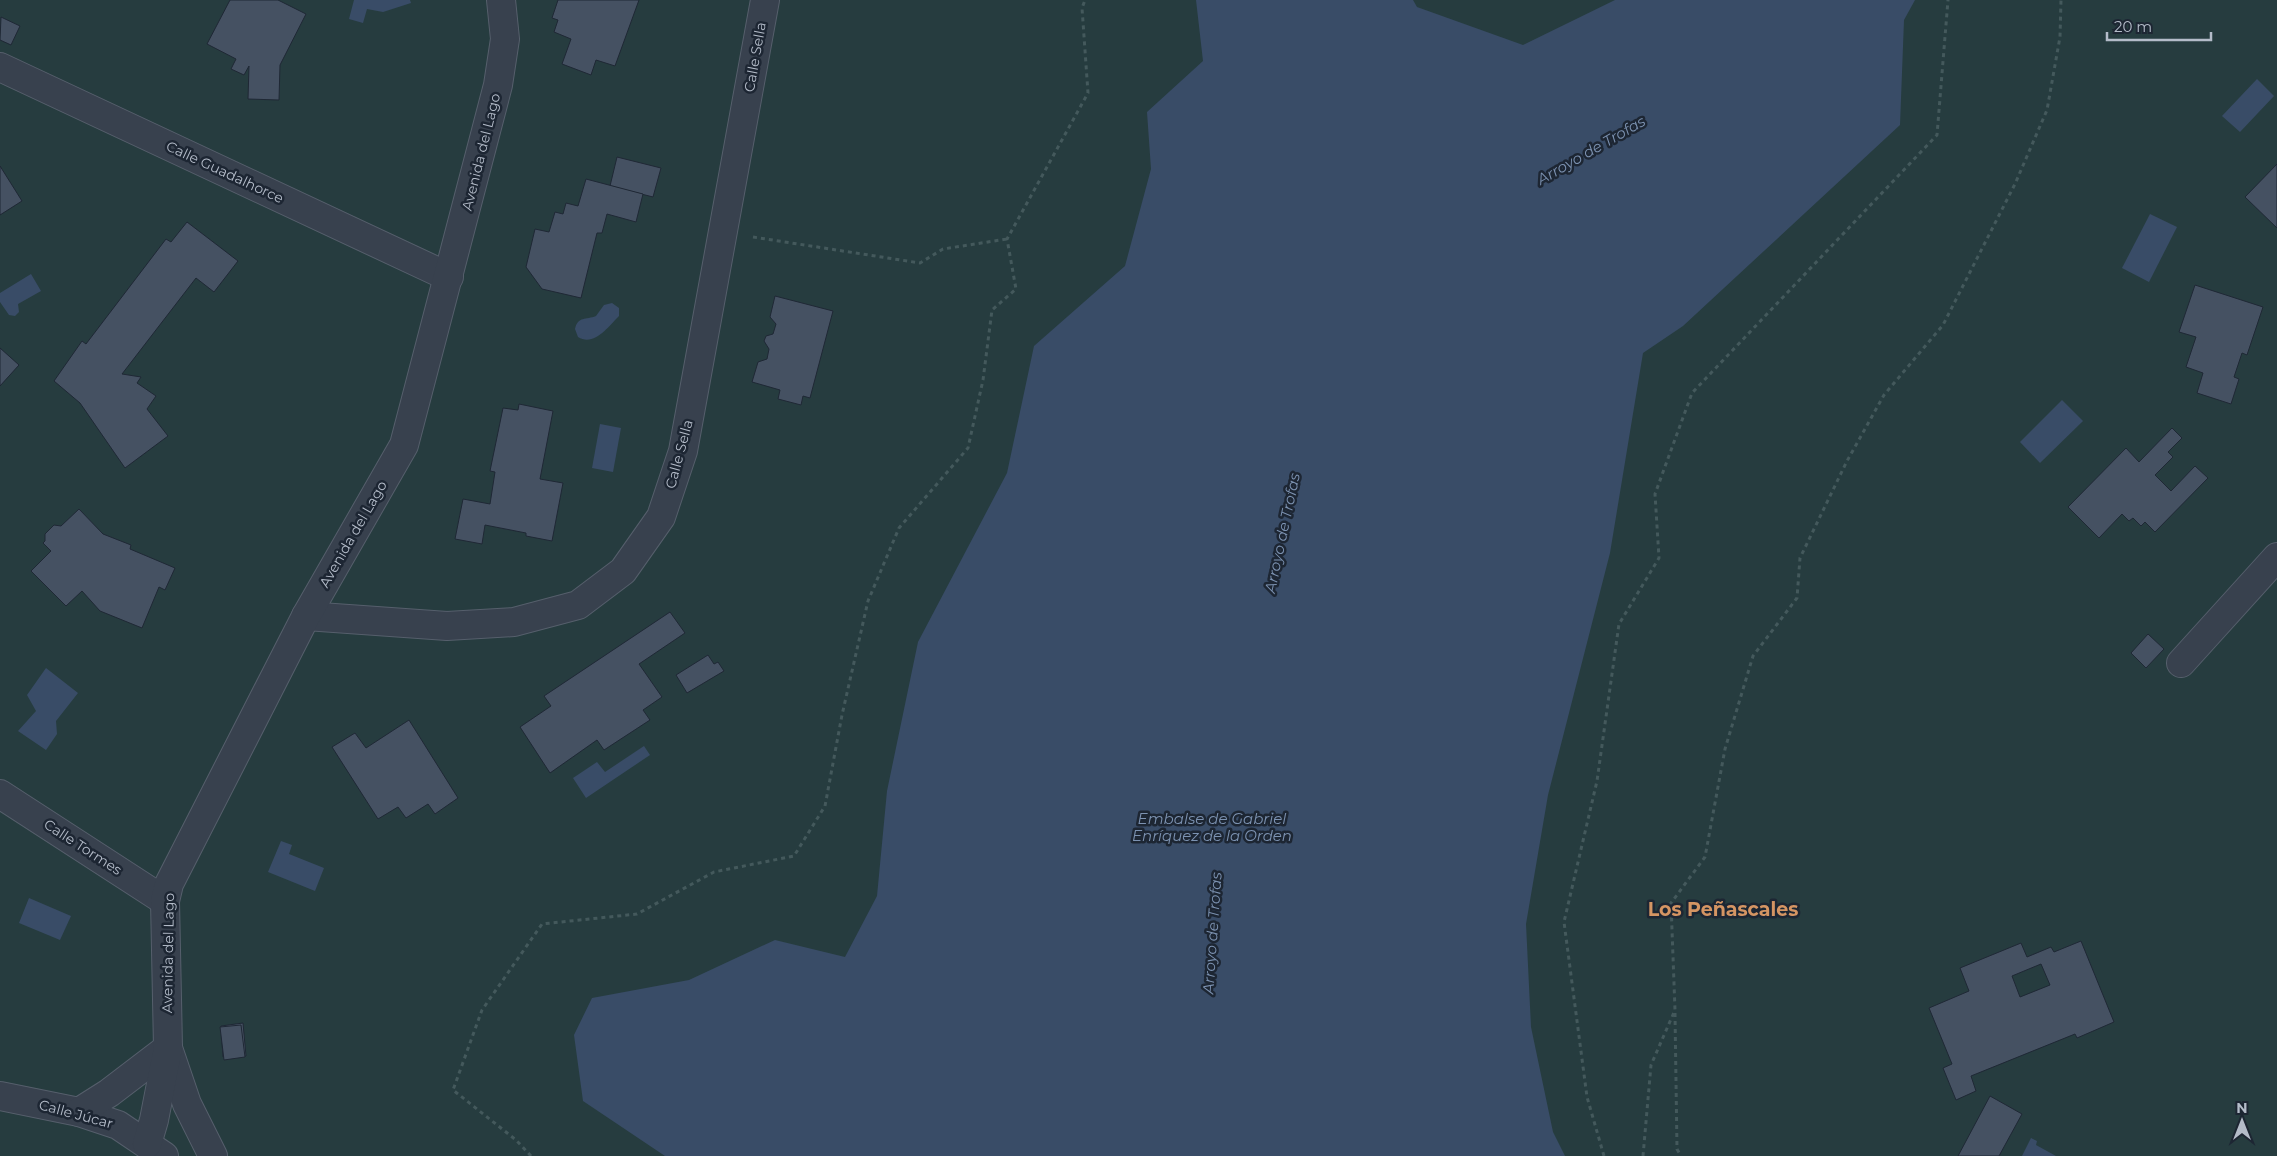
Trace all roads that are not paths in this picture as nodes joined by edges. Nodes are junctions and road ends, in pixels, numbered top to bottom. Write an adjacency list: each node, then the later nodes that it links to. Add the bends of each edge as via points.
1 (501, 0): 4 (street, Avenida del Lago, via 505,39 498,85)
2 (765, 0): 6 (street, Calle Sella, via 683,451 661,517 624,571 578,605 514,622 447,626)
3 (0, 67): 4 (street, Calle Guadalhorce)
4 (449, 277): 6 (street, Avenida del Lago, via 404,445)
5 (2277, 557): 7 (street)
6 (306, 616): 9 (street, Avenida del Lago, via 169,884)
7 (2181, 663)
8 (0, 794): 9 (street, Calle Tormes)
9 (165, 901): 10 (street, Avenida del Lago)
10 (168, 1048): 12 (street); 13 (street, Avenida del Lago, via 154,1120); 14 (street, Avenida del Lago, via 187,1104)
11 (0, 1096): 12 (street, Calle Júcar)
12 (79, 1112): 13 (street, Calle Júcar, via 118,1124)
13 (156, 1150)
14 (213, 1156)

